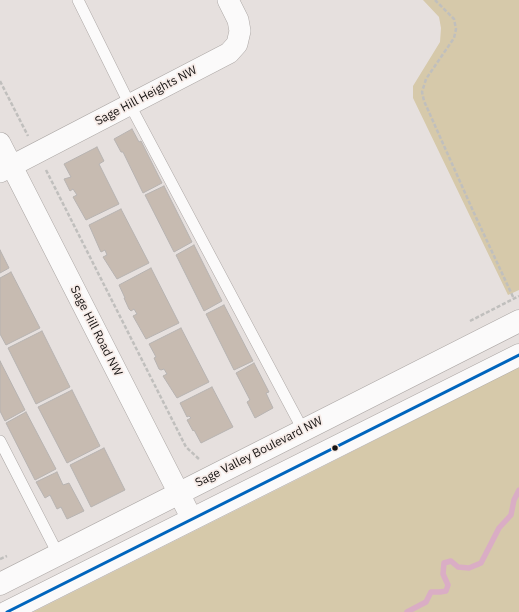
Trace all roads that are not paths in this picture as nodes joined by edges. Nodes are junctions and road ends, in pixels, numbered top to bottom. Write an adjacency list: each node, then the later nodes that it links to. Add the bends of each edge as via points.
1 (78, 0): 3 (lane)
2 (228, 0): 3 (street, Sage Hill Heights NW, via 238,20 240,31 237,44 229,53)
3 (130, 105): 5 (street, Sage Hill Heights NW); 8 (lane)
4 (0, 143): 5 (street, Sage Hill Road NW)
5 (6, 169): 10 (street, Sage Hill Road NW)
6 (519, 321): 8 (street, Sage Valley Boulevard NW)
7 (519, 355): 11 (street)
8 (303, 430): 10 (street, Sage Valley Boulevard NW)
9 (0, 441): 12 (lane)
10 (178, 493): 11 (street, Sage Hill Road NW); 12 (street, Sage Valley Boulevard NW)
11 (192, 519): 14 (street)
12 (58, 554): 13 (street, Sage Valley Boulevard NW)
13 (0, 584)
14 (7, 612)

